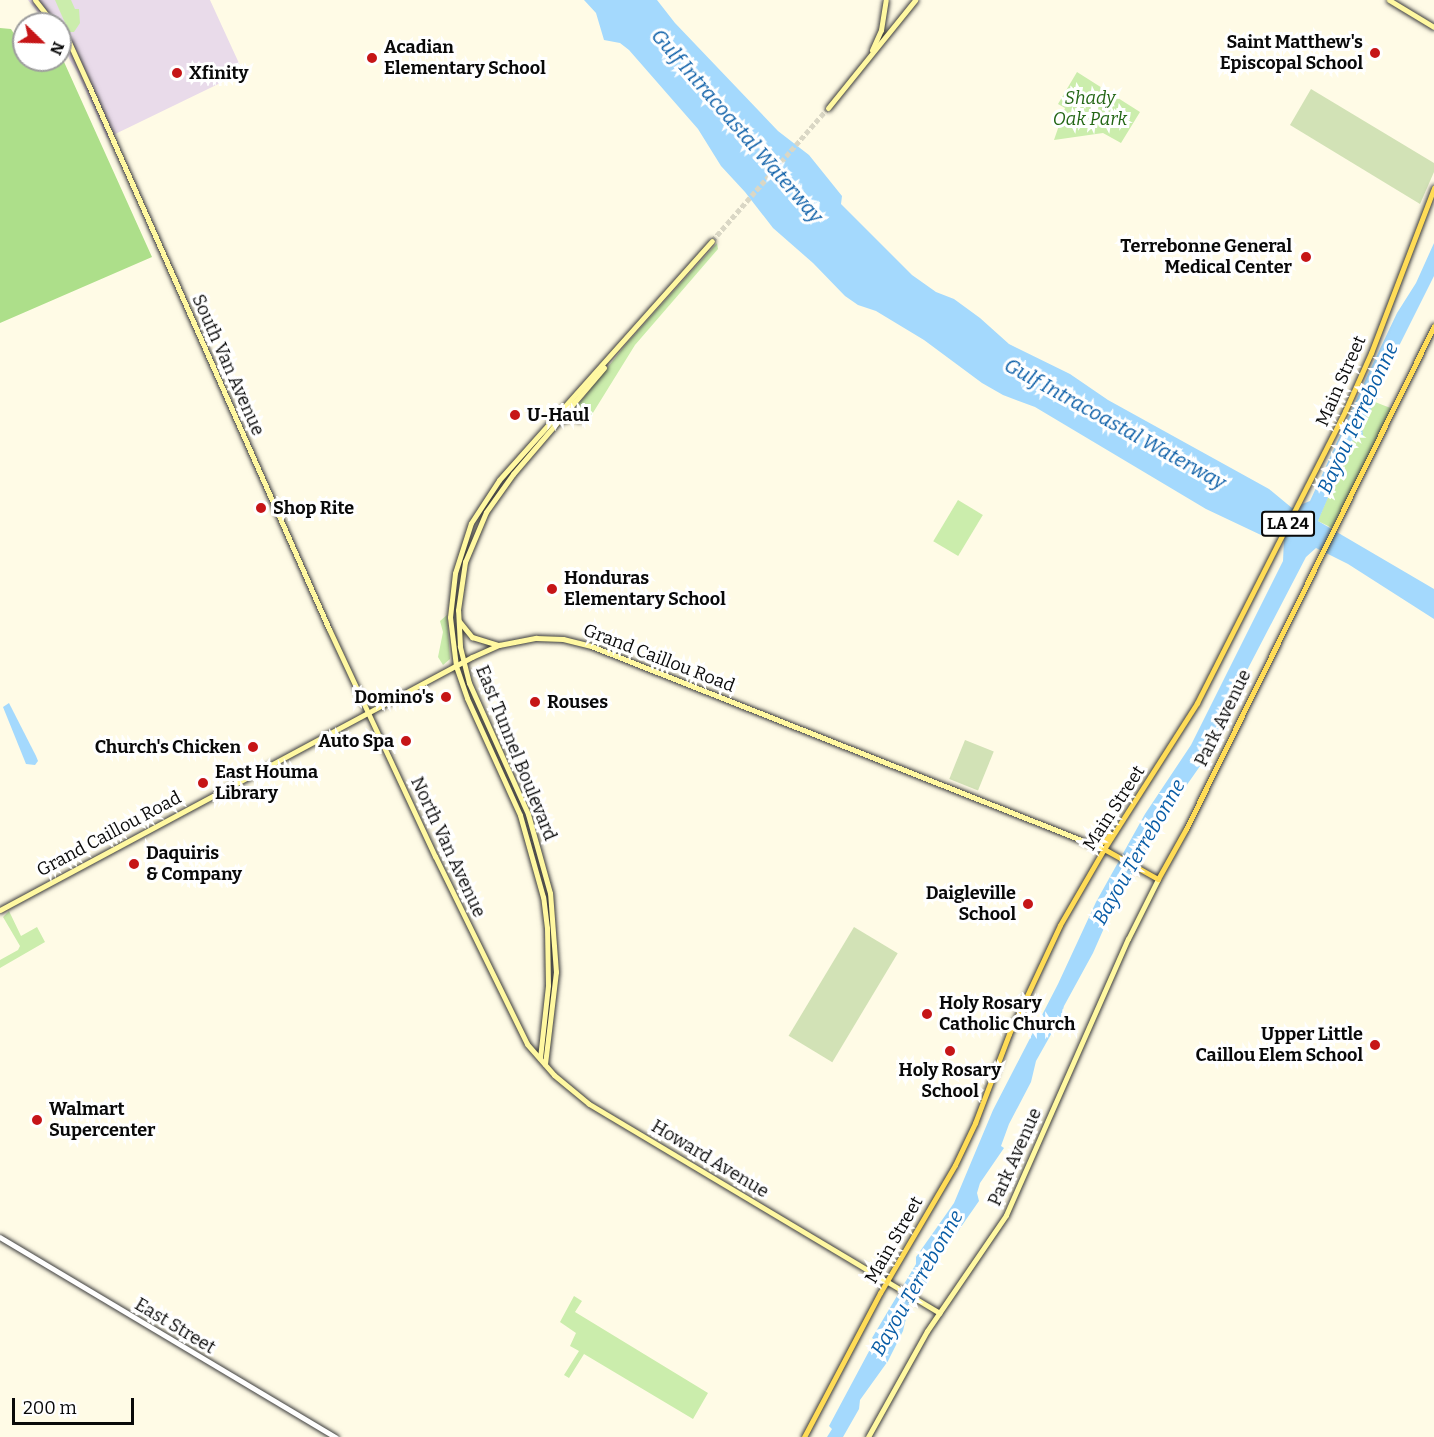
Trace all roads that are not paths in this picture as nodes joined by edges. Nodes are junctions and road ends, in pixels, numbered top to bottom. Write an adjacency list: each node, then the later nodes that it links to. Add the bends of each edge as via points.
1 (35, 0): 5 (main road)
2 (886, 0): 8 (main road, via 881,30)
3 (915, 0): 8 (main road)
4 (1389, 0): 6 (main road)
5 (44, 12)
6 (1434, 27)
7 (72, 49): 25 (main road, South Van Avenue, via 228,405)
8 (866, 62): 9 (main road)
9 (828, 108)
10 (1434, 188): 11 (main road, Main Street / LA 24)
11 (1432, 205): 26 (main road, Main Street / LA 24, via 1345,411 1197,703)
12 (712, 241): 14 (main road, East Tunnel Boulevard)
13 (1434, 326): 29 (main road, Park Avenue / LA 24)
14 (611, 356): 15 (main road, East Tunnel Boulevard); 17 (main road, East Tunnel Boulevard)
15 (577, 401): 16 (main road, East Tunnel Boulevard); 16 (main road, via 575,413 579,419 570,416)
16 (558, 422): 19 (main road, East Tunnel Boulevard)
17 (542, 430): 18 (main road, East Tunnel Boulevard); 19 (main road)
18 (533, 440): 20 (main road); 24 (main road, East Tunnel Boulevard, via 486,498 462,547 450,609)
19 (540, 443): 20 (main road, East Tunnel Boulevard)
20 (530, 455): 21 (main road, East Tunnel Boulevard, via 497,495 476,530 465,562)
21 (458, 620): 22 (main road, via 472,637); 23 (main road, East Tunnel Boulevard)
22 (499, 645): 23 (main road, Grand Caillou Road); 27 (main road, Grand Caillou Road, via 551,638 591,646)
23 (464, 662): 24 (main road, Grand Caillou Road); 33 (main road, East Tunnel Boulevard, via 480,710 528,814 550,894 556,972)
24 (456, 666): 25 (main road, Grand Caillou Road); 32 (main road, East Tunnel Boulevard, via 520,815 540,881 548,957)
25 (369, 711): 30 (main road, Grand Caillou Road); 31 (main road, North Van Avenue)
26 (1114, 833): 27 (main road); 28 (main road, Main Street / LA 24)
27 (1094, 845): 28 (main road, Grand Caillou Road)
28 (1104, 849): 29 (main road, Grand Caillou Road); 35 (main road, Main Street / LA 24, via 1060,925 1023,1002 967,1143)
29 (1158, 879): 36 (main road, Park Avenue, via 1123,949 1006,1215)
30 (0, 910)
31 (502, 995): 32 (main road, Howard Avenue, via 521,1034)
32 (540, 1058): 33 (main road, Howard Avenue)
33 (545, 1065): 35 (main road, Howard Avenue, via 589,1104)
34 (0, 1237): 37 (street, East Street)
35 (886, 1282): 36 (main road, Howard Avenue); 38 (main road, Main Street / LA 24)
36 (939, 1313): 39 (main road, Park Avenue)
37 (336, 1437)
38 (804, 1437)
39 (868, 1437)

